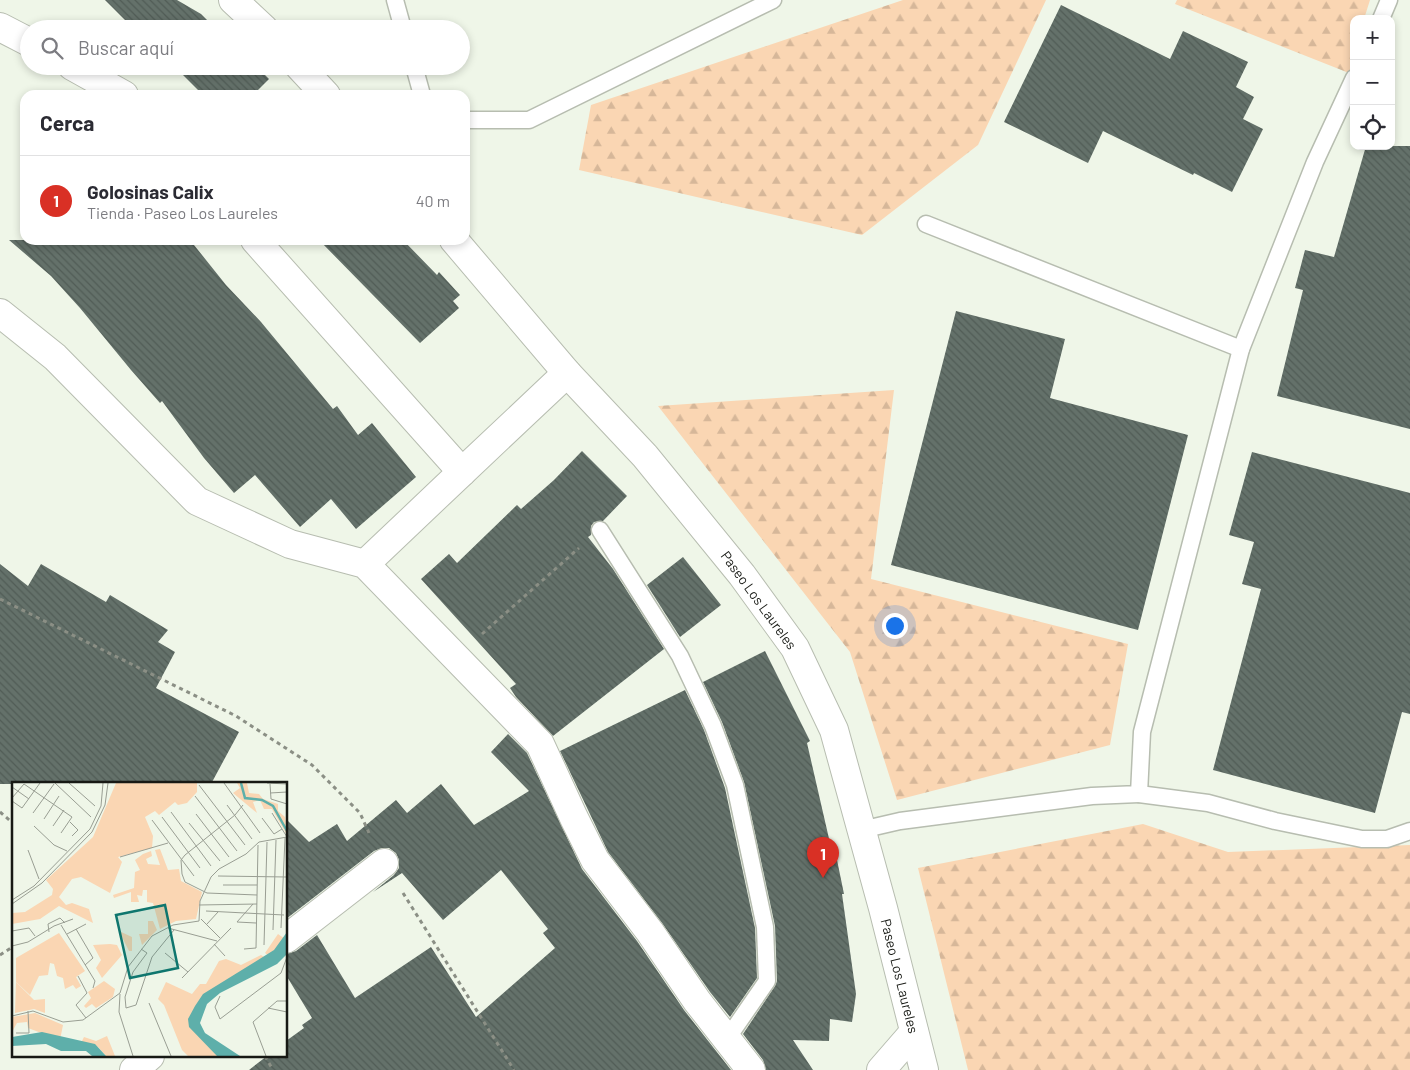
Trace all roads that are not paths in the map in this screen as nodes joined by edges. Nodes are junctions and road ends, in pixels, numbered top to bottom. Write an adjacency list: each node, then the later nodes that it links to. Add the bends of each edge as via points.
1 (234, 0): 6 (street)
2 (395, 0): 7 (lane)
3 (774, 0): 17 (lane, via 529,120)
4 (1389, 0): 5 (lane)
5 (1383, 15)
6 (255, 20)
7 (401, 20)
8 (0, 26): 9 (street)
9 (20, 37)
10 (88, 75): 14 (street)
11 (307, 75): 15 (street)
12 (416, 75): 16 (lane)
13 (1350, 87): 22 (lane, via 1316,162)
14 (115, 90)
15 (321, 90)
16 (421, 90)
17 (470, 120)
18 (926, 224): 22 (lane)
19 (259, 245): 24 (street)
20 (458, 245): 23 (street, Paseo Los Laureles)
21 (0, 313): 26 (street, via 54,356 197,501 290,544)
22 (1241, 349): 27 (lane, via 1142,732)
23 (567, 373): 24 (street); 28 (street, Paseo Los Laureles, via 645,456 742,575 795,648 834,730)
24 (462, 472): 26 (street)
25 (600, 530): 33 (lane, via 680,656 713,726 734,785 765,927 767,981)
26 (365, 564): 33 (street, via 540,744 595,860)
27 (1139, 794): 28 (lane, via 1092,796 900,821); 29 (lane, via 1208,803 1362,839 1387,839)
28 (861, 830): 32 (street, Paseo Los Laureles)
29 (1410, 831)
30 (384, 862): 31 (street)
31 (288, 937)
32 (914, 1032): 37 (street); 38 (street, Paseo Los Laureles)
33 (727, 1039): 36 (street)
34 (148, 1058): 35 (street)
35 (134, 1070)
36 (751, 1070)
37 (880, 1070)
38 (924, 1070)

